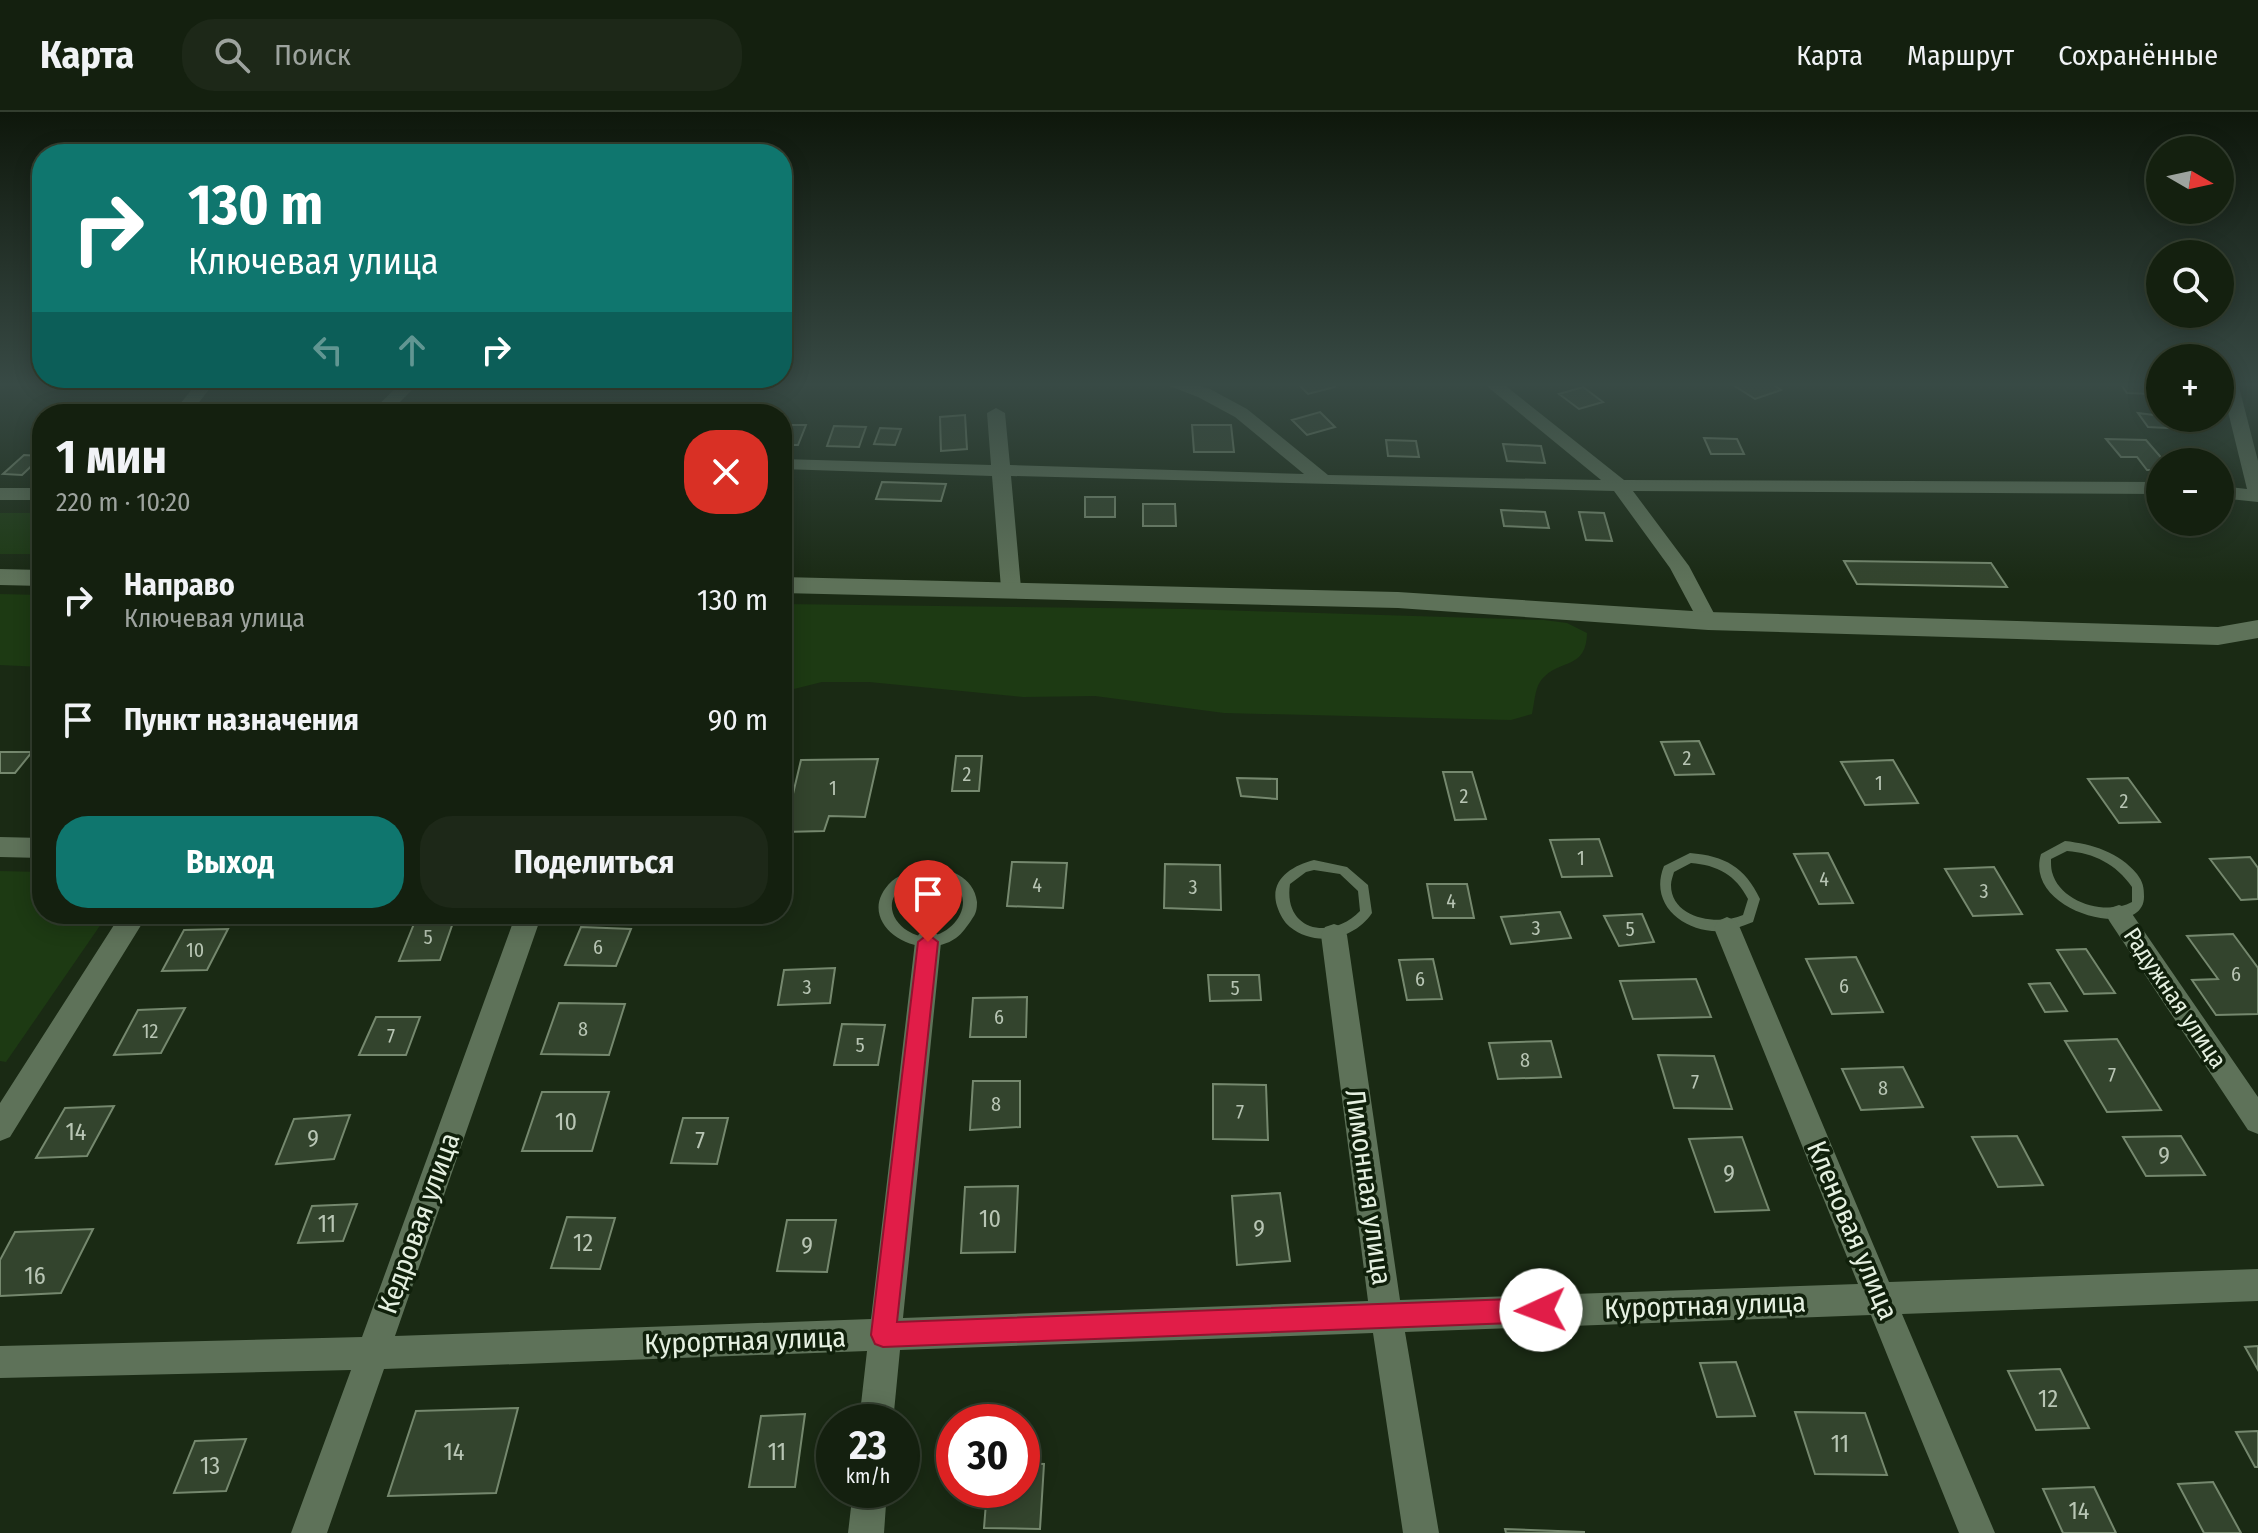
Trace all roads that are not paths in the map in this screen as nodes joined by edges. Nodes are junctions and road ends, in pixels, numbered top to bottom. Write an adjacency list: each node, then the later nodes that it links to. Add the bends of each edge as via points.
1 (999, 449): 6 (street)
2 (1285, 449): 7 (street)
3 (1574, 449): 8 (street)
4 (2246, 449): 13 (street)
5 (792, 464): 6 (street)
6 (1001, 473): 7 (street); 17 (street)
7 (1323, 480): 8 (street)
8 (1620, 486): 9 (street); 18 (street, via 1679,566)
9 (2146, 488)
10 (2234, 493): 13 (street)
11 (0, 494): 12 (street)
12 (32, 494)
13 (2258, 496)
14 (0, 577): 15 (street)
15 (32, 578)
16 (792, 585): 17 (street)
17 (1011, 588): 18 (street, via 1398,600)
18 (1708, 621): 19 (street, via 2218,636)
19 (2257, 632)
20 (0, 847): 21 (street)
21 (32, 848)
22 (2119, 915): 22 (lane, via 2070,901 2047,878 2045,857 2053,850 2078,847 2121,865 2140,897 2130,912); 28 (street, Радужная улица)
23 (129, 924): 29 (street)
24 (525, 924): 34 (street, Кедровая улица)
25 (1727, 928): 25 (lane, via 1681,914 1664,890 1668,869 1704,858 1742,877 1754,899 1753,909 1748,918); 31 (street, Кленовая улица)
26 (1334, 935): 26 (lane, via 1306,931 1286,915 1280,893 1291,874 1314,865 1329,866 1356,878 1364,889 1366,913 1360,924); 32 (street, Лимонная улица)
27 (928, 942): 27 (lane, via 899,936 889,928 884,904 898,882 940,871 969,891 970,913 954,932); 33 (street)
28 (2258, 1121)
29 (0, 1128)
30 (2258, 1285): 31 (street, Курортная улица)
31 (1882, 1299): 32 (street, Курортная улица); 41 (street, Кленовая улица)
32 (1386, 1315): 33 (street, Курортная улица); 40 (street, Лимонная улица)
33 (883, 1335): 34 (street, Курортная улица); 36 (street)
34 (372, 1353): 35 (street, Курортная улица); 38 (street, Кедровая улица)
35 (0, 1362)
36 (877, 1404)
37 (868, 1508): 39 (street)
38 (309, 1533)
39 (866, 1533)
40 (1421, 1533)
41 (1977, 1533)

